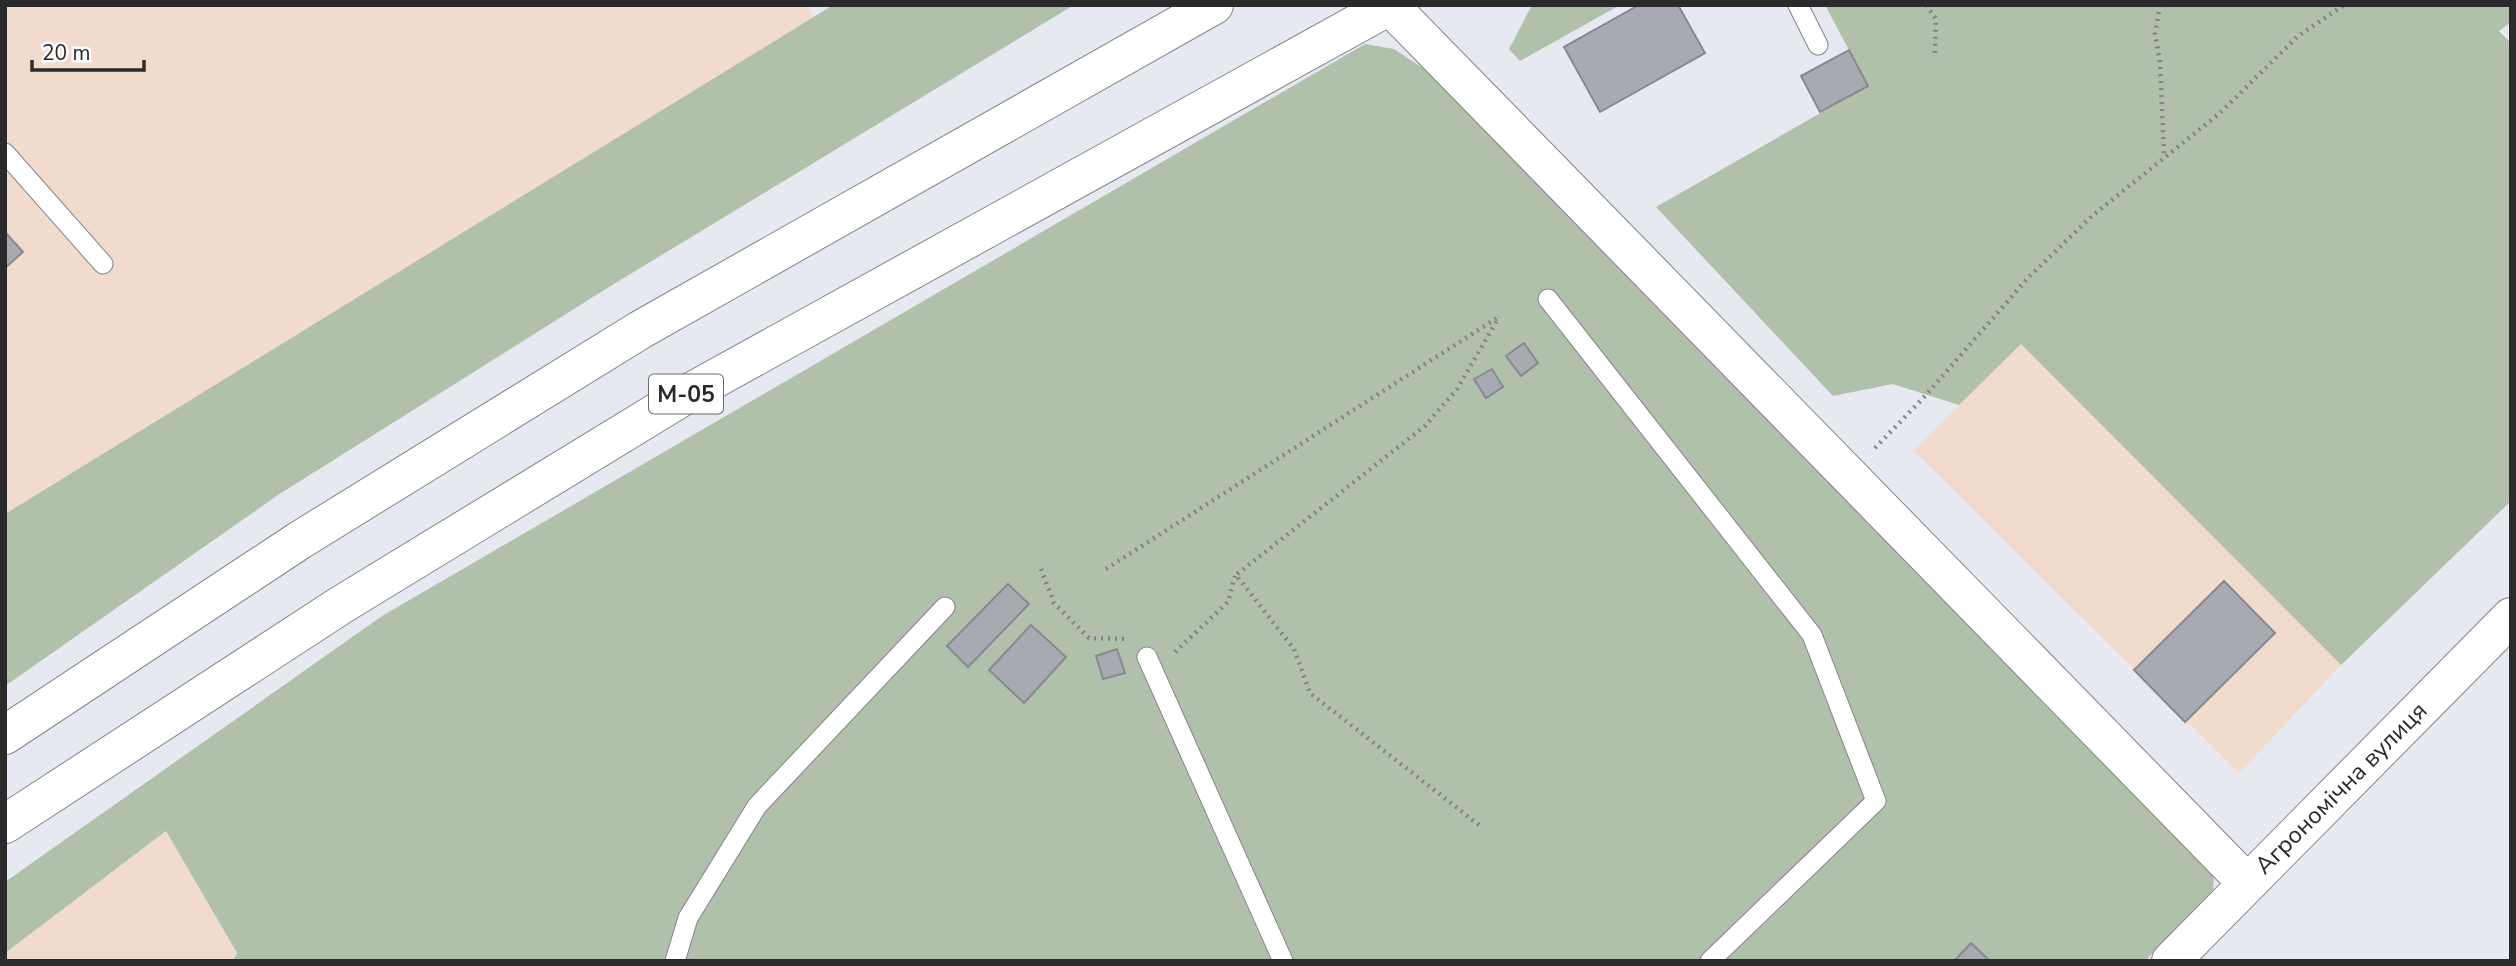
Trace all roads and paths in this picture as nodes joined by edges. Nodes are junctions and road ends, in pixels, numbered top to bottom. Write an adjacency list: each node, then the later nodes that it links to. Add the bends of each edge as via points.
1 (1214, 5): 20 (main road, via 640,330 300,540)
2 (1798, 5): 7 (lane)
3 (1926, 5): 8 (path, via 1936,19)
4 (2160, 5): 10 (path, via 2155,34)
5 (2344, 5): 10 (path, via 2298,36 2220,113)
6 (1391, 6): 13 (main road); 21 (main road, М-05, via 682,397 341,605)
7 (1818, 45)
8 (1935, 53)
9 (5, 153): 11 (lane)
10 (2164, 157): 13 (path, via 2092,216 2027,279)
11 (103, 264)
12 (1548, 299): 26 (lane, via 1812,635 1876,801)
13 (1849, 476): 23 (main road)
14 (1041, 569): 19 (path, via 1054,603 1089,638 1131,639)
15 (1106, 569): 16 (path, via 1499,317 1457,389 1425,426)
16 (1236, 575): 19 (path, via 1228,602 1191,639); 22 (path, via 1294,649 1310,693)
17 (945, 607): 24 (lane, via 757,806 688,918)
18 (2511, 617): 23 (main road, Агрономічна вулиця)
19 (1150, 663): 25 (lane)
20 (5, 735)
21 (5, 824)
22 (1479, 825)
23 (2247, 883): 27 (main road, Агрономічна вулиця)
24 (675, 961)
25 (1283, 961)
26 (1710, 961)
27 (2171, 961)

